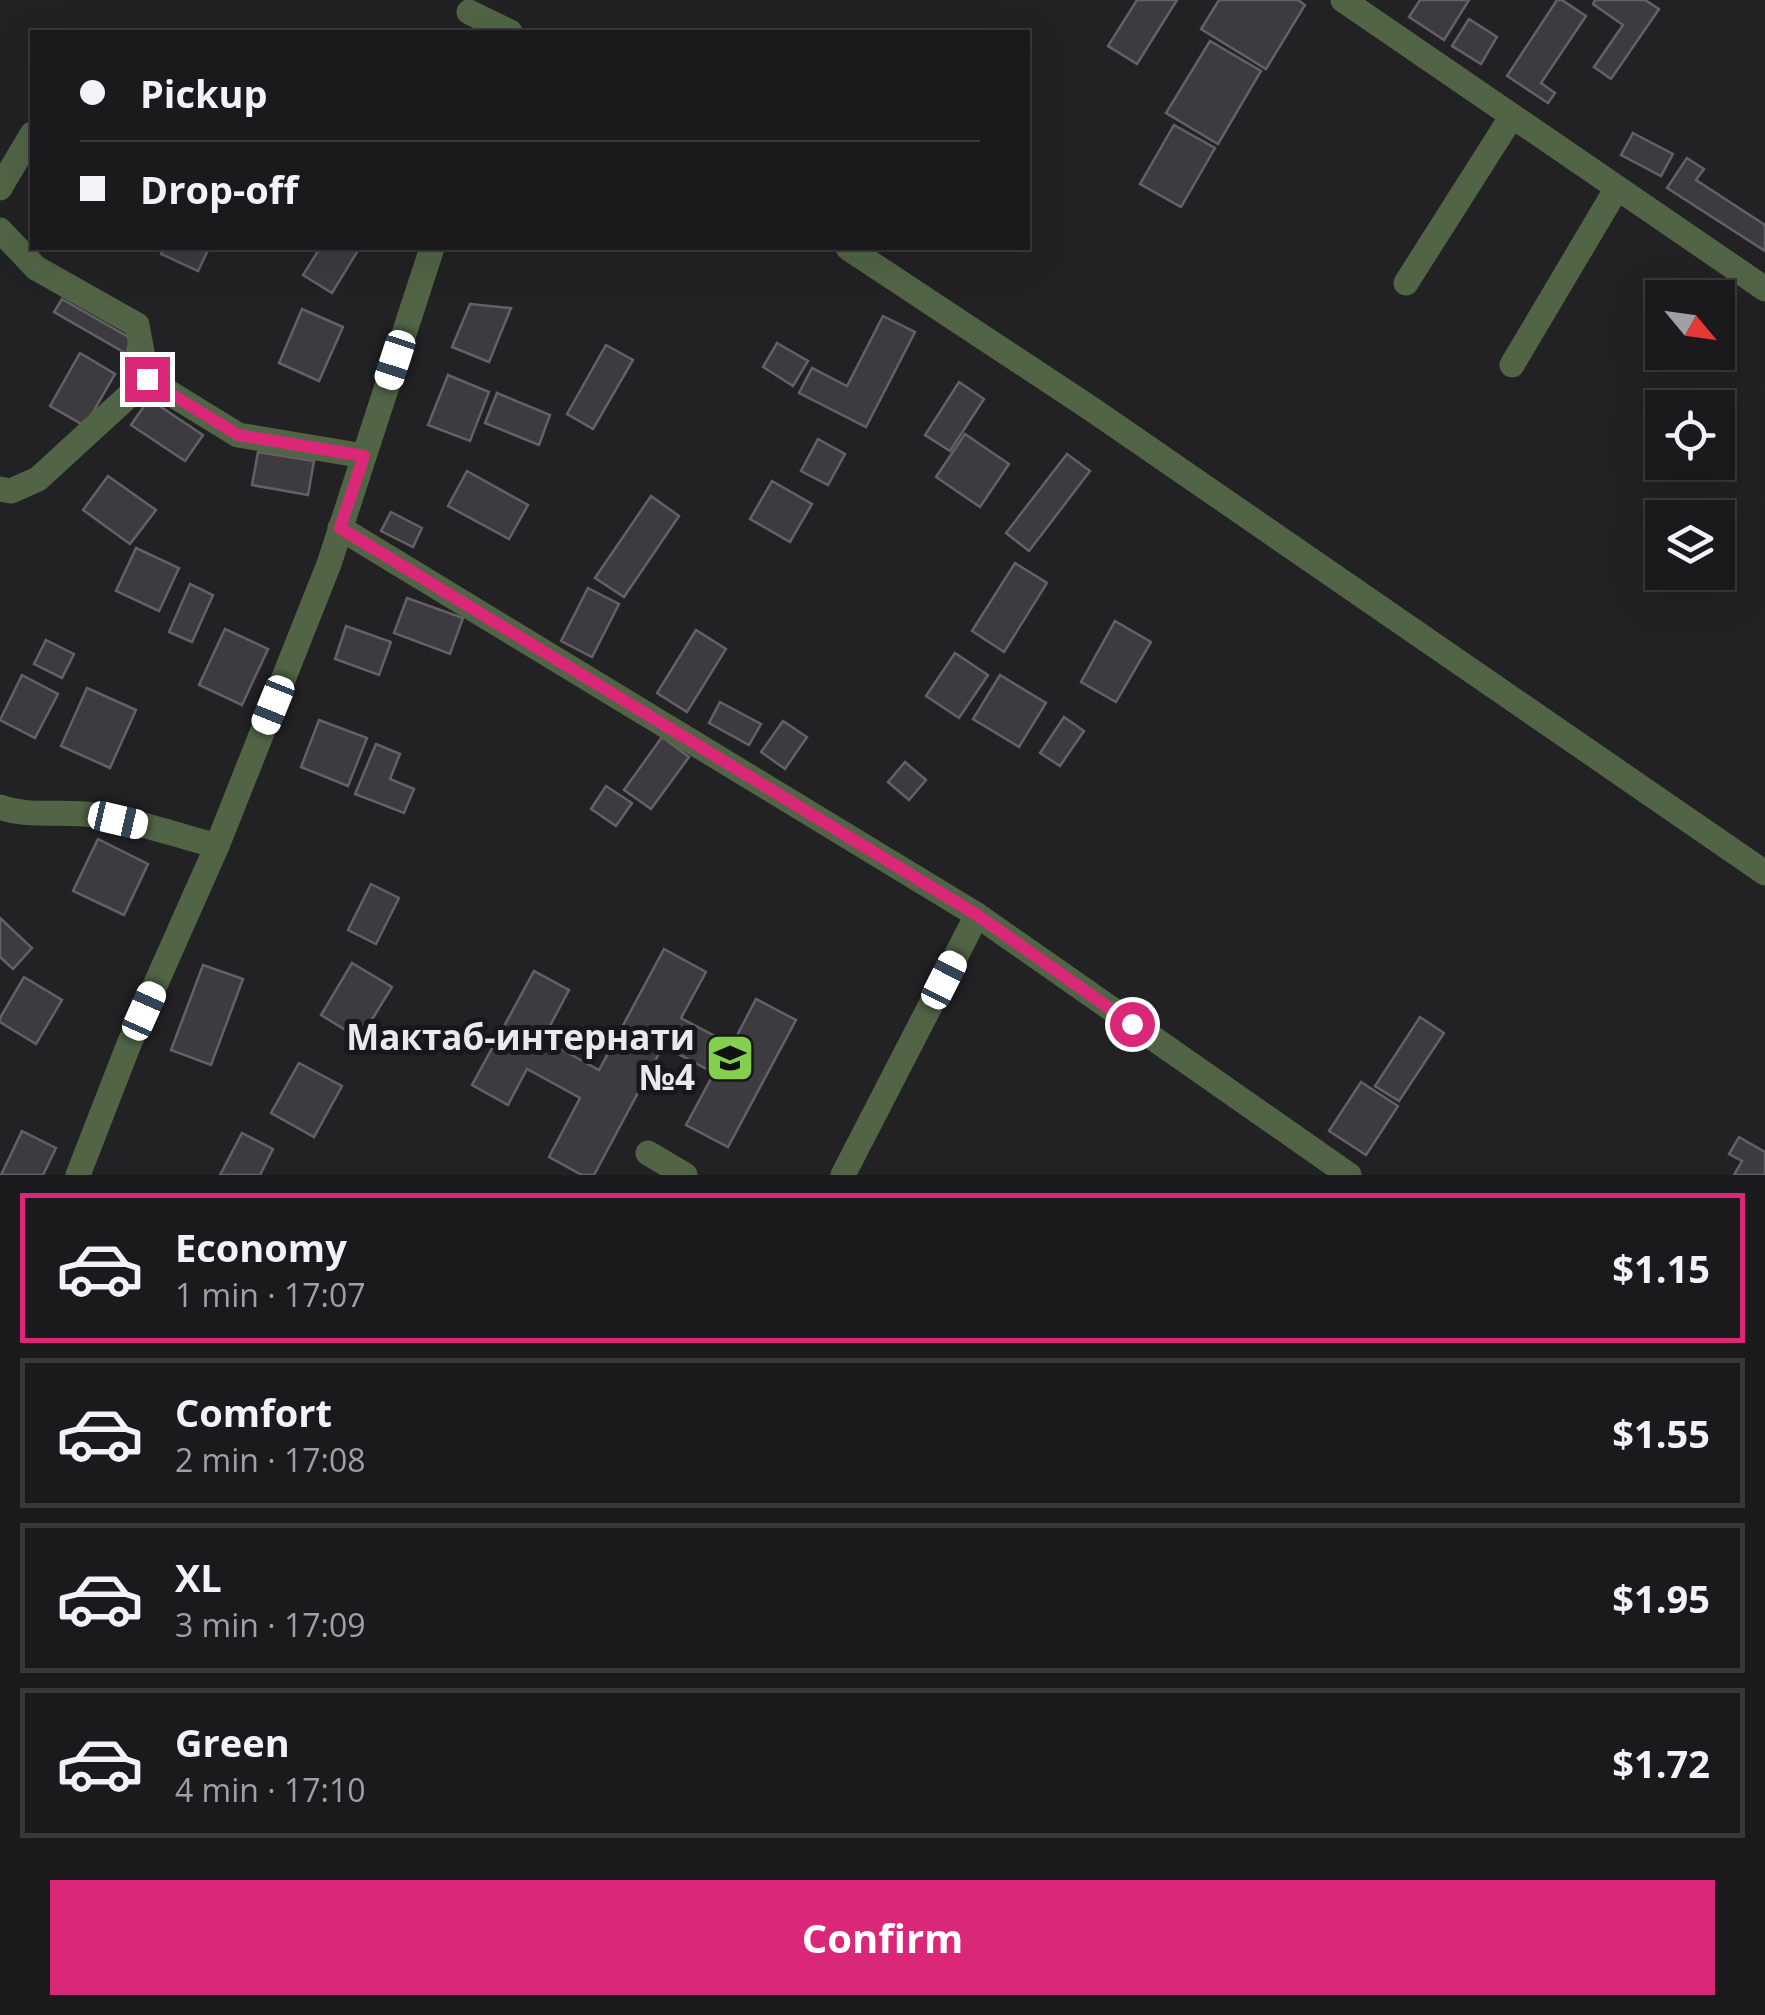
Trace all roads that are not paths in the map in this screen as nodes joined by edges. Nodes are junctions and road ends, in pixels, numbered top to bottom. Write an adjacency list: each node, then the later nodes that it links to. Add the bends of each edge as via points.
1 (1343, 0): 4 (street)
2 (470, 15): 3 (street)
3 (505, 30)
4 (1512, 116): 7 (street); 11 (street)
5 (30, 137): 6 (street)
6 (0, 188)
7 (1617, 188): 12 (street); 13 (street)
8 (0, 230): 14 (street, via 36,268 137,325)
9 (431, 250): 15 (street)
10 (851, 250): 20 (street)
11 (1406, 283)
12 (1765, 289)
13 (1512, 365)
14 (147, 379): 15 (street, via 238,435); 16 (street, via 38,478)
15 (364, 456): 17 (street)
16 (0, 489)
17 (340, 528): 19 (street); 21 (street)
18 (0, 807): 19 (street, via 94,815)
19 (217, 846): 23 (street)
20 (1765, 873)
21 (977, 915): 25 (street); 26 (street)
22 (648, 1153): 24 (street)
23 (78, 1175)
24 (685, 1175)
25 (843, 1175)
26 (1349, 1175)

